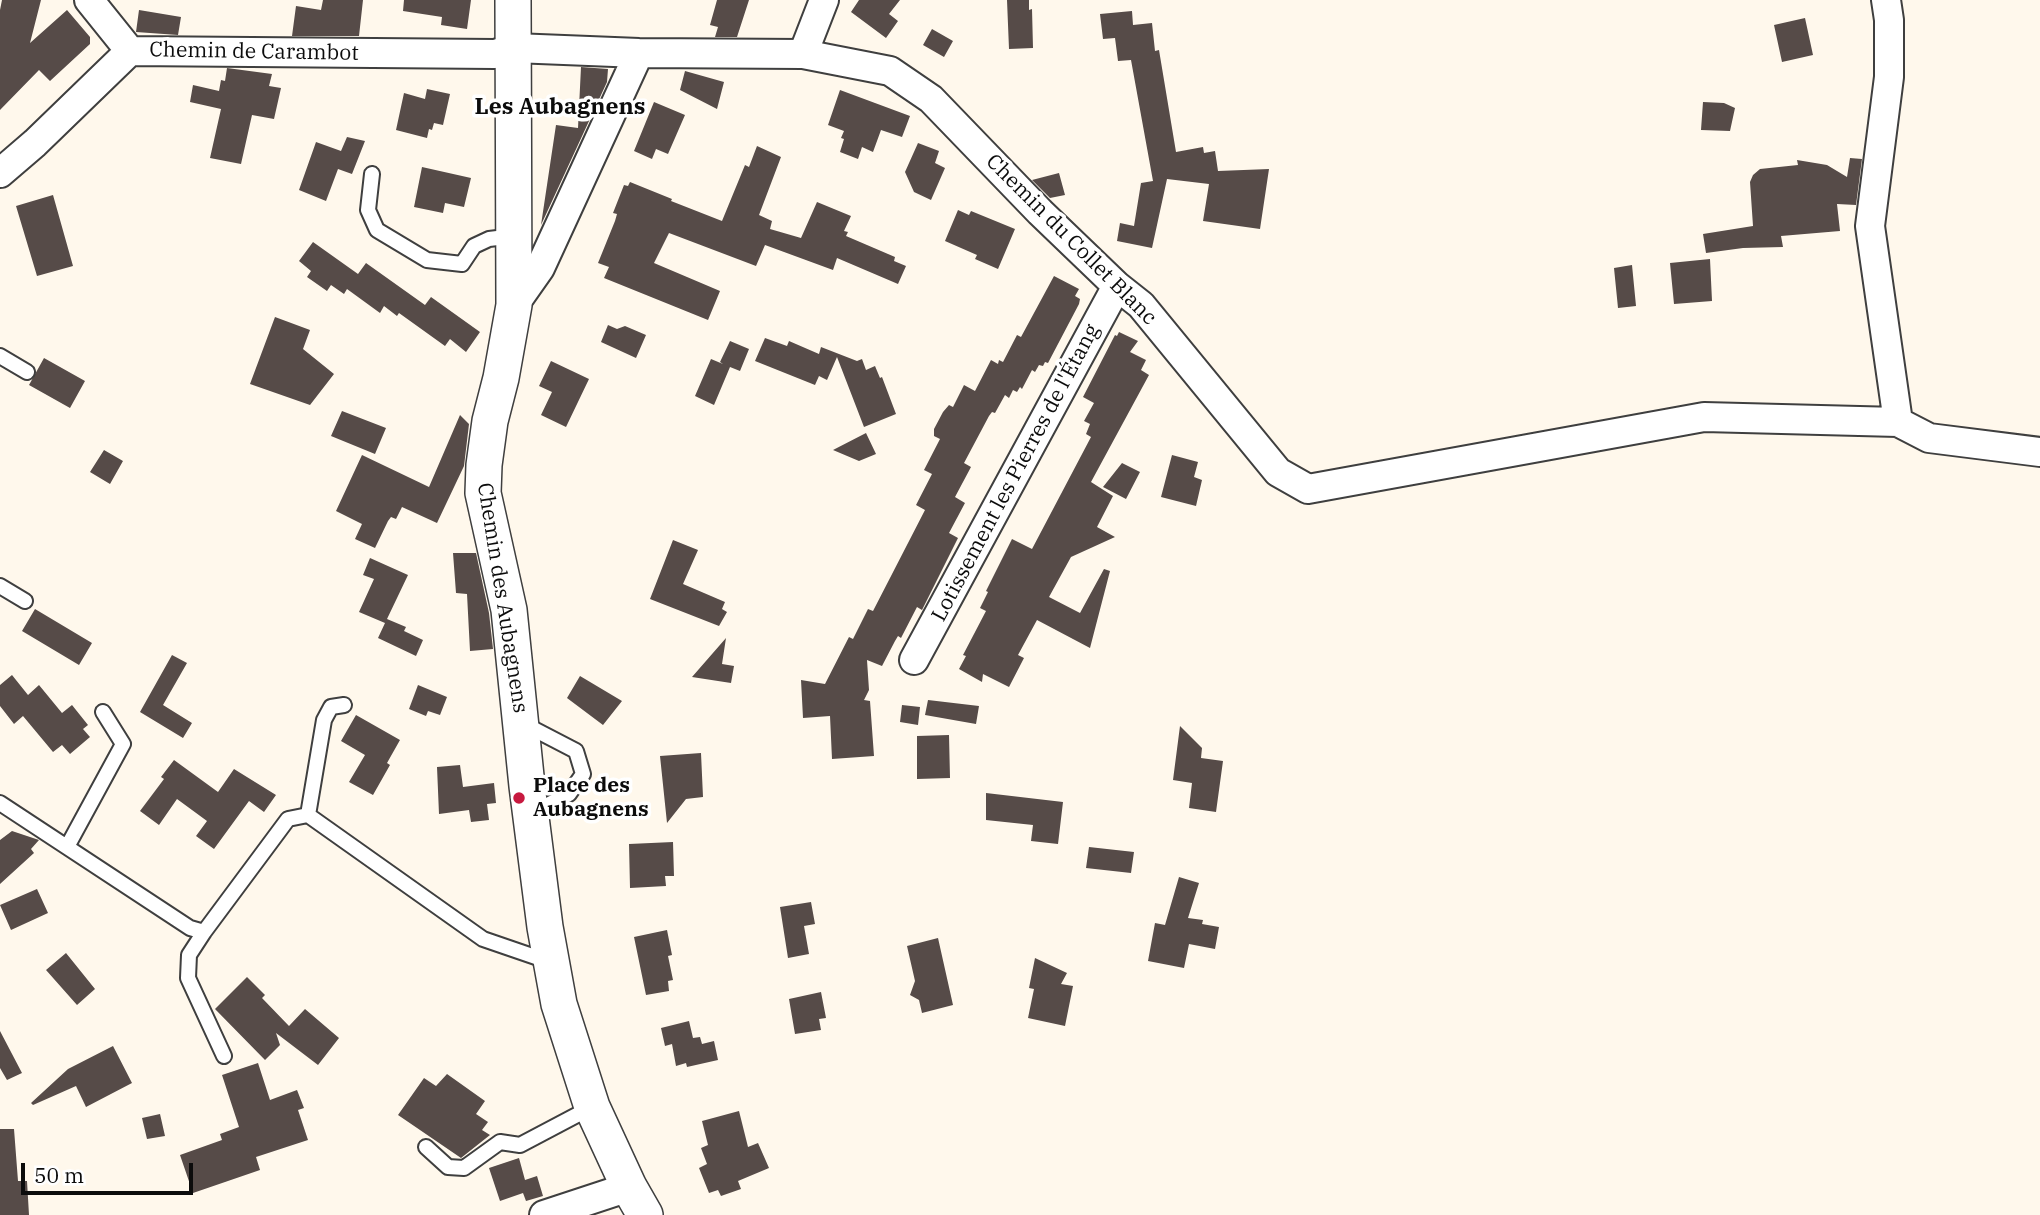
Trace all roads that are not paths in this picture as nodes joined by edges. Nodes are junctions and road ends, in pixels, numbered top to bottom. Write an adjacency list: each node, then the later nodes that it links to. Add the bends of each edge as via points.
1 (89, 0): 6 (street)
2 (513, 0): 5 (street, Chemin des Aubagnens)
3 (824, 0): 8 (street)
4 (1886, 0): 16 (street, via 1889,77 1870,226)
5 (514, 48): 6 (street, Chemin de Carambot, via 495,54); 7 (street, Chemin du Collet Blanc); 11 (street, Chemin des Aubagnens)
6 (130, 51): 9 (street, Chemin de Carambot)
7 (639, 53): 8 (street, Chemin du Collet Blanc); 13 (street, via 540,268)
8 (803, 54): 12 (street, Chemin du Collet Blanc, via 890,71 932,99)
9 (0, 173)
10 (372, 174): 11 (lane, via 368,210 377,230 428,260 462,264 474,246)
11 (515, 236): 13 (street, Chemin des Aubagnens)
12 (1117, 286): 16 (street, Chemin du Collet Blanc, via 1141,305 1278,472 1308,489 1703,417); 20 (street, Lotissement les Pierres de l'Étang)
13 (514, 305): 23 (street, Chemin des Aubagnens, via 490,421 483,493 509,610)
14 (0, 356): 15 (lane)
15 (27, 372)
16 (1898, 422): 17 (street, Chemin du Collet Blanc, via 1929,438)
17 (2040, 452)
18 (0, 586): 19 (lane)
19 (25, 601)
20 (914, 660)
21 (344, 705): 26 (lane, via 331,707 324,720)
22 (103, 712): 27 (lane, via 123,744)
23 (521, 722): 25 (street, Chemin des Aubagnens); 25 (lane, via 576,751 583,774 569,794)
24 (0, 803): 27 (lane)
25 (531, 814): 29 (street, Chemin des Aubagnens)
26 (307, 815): 28 (lane, via 288,819); 29 (lane, via 483,939)
27 (67, 847): 28 (lane, via 190,928)
28 (204, 932): 30 (lane, via 190,955 188,978)
29 (552, 963): 31 (street, Chemin des Aubagnens, via 559,1004)
30 (224, 1056)
31 (592, 1107): 32 (lane, via 520,1145 500,1142 464,1168 449,1167); 33 (street, Chemin des Aubagnens)
32 (426, 1147)
33 (637, 1201): 34 (street)
34 (544, 1215)

